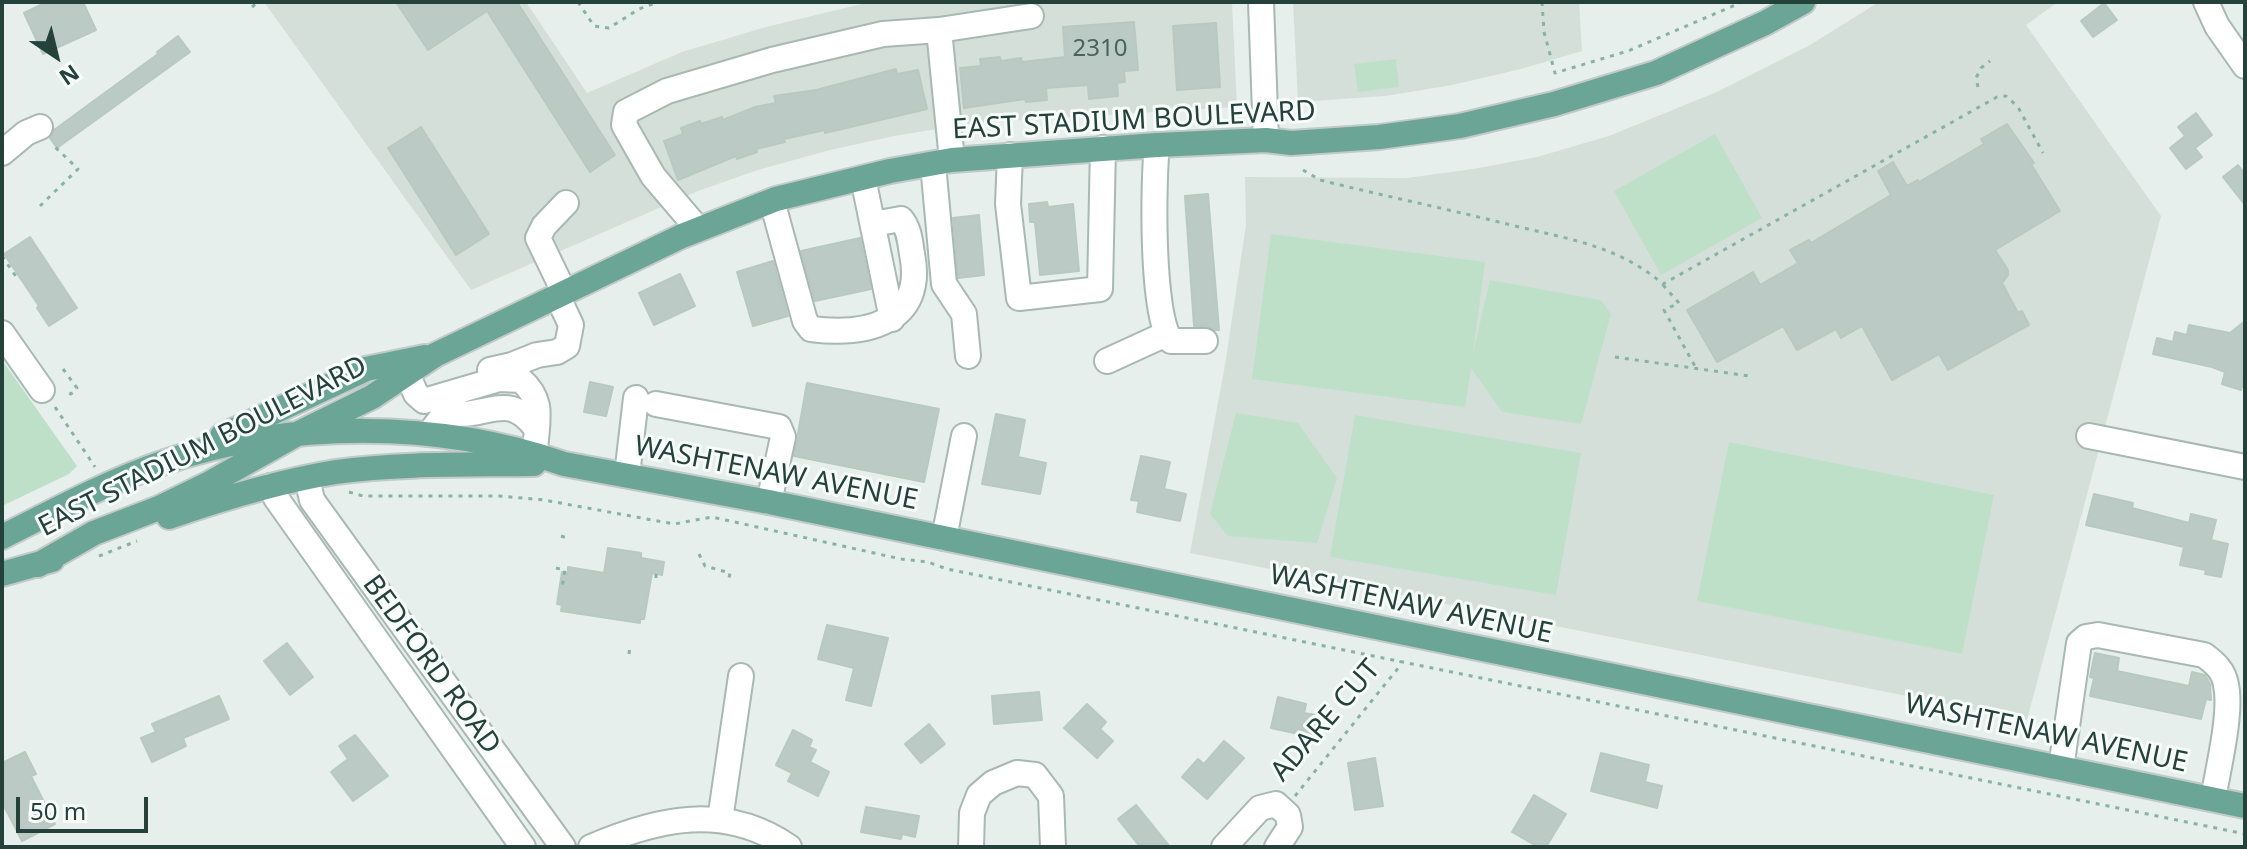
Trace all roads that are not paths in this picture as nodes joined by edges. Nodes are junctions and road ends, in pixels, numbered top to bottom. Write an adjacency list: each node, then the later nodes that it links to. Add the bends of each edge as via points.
1 (1261, 2): 8 (street)
2 (1803, 2): 8 (main road, EAST STADIUM BOULEVARD, via 1656,73 1554,104 1460,126 1379,137)
3 (2206, 2): 6 (street)
4 (1031, 16): 5 (street)
5 (939, 30): 13 (street); 17 (street, via 883,34 772,60 667,91 626,112 624,125 653,176)
6 (2245, 66)
7 (40, 127): 11 (street)
8 (1266, 140): 9 (main road, EAST STADIUM BOULEVARD)
9 (1157, 145): 10 (main road, EAST STADIUM BOULEVARD); 20 (street, via 1153,194 1160,313)
10 (1103, 148): 12 (main road, EAST STADIUM BOULEVARD); 12 (street, via 1100,289 1019,298 1008,204)
11 (2, 153)
12 (1010, 155): 13 (main road, EAST STADIUM BOULEVARD)
13 (943, 162): 14 (main road, EAST STADIUM BOULEVARD); 23 (street, via 944,284 964,314)
14 (863, 178): 15 (main road, EAST STADIUM BOULEVARD); 15 (street, via 873,224 901,219 906,225 916,272 892,319 873,328 811,329)
15 (772, 201): 17 (main road, EAST STADIUM BOULEVARD)
16 (566, 203): 18 (street, via 538,238)
17 (698, 229): 18 (main road, EAST STADIUM BOULEVARD)
18 (560, 293): 22 (main road, EAST STADIUM BOULEVARD); 25 (street, via 571,325 567,346)
19 (2, 333): 28 (street)
20 (1166, 334): 21 (street, via 1171,341); 24 (street)
21 (1205, 341)
22 (435, 355): 26 (main road, EAST STADIUM BOULEVARD); 36 (main road, EAST STADIUM BOULEVARD, via 366,369)
23 (968, 356)
24 (1107, 361)
25 (512, 365): 27 (street); 29 (street, via 473,375)
26 (407, 374): 29 (street, via 420,398); 31 (main road, EAST STADIUM BOULEVARD)
27 (492, 381): 29 (street); 30 (street, via 510,377 529,387 538,406)
28 (50, 393)
29 (433, 400)
30 (536, 428): 32 (street, via 527,416 503,406 445,413); 35 (street)
31 (297, 434): 32 (main road, WASHTENAW AVENUE); 36 (main road, WASHTENAW AVENUE, via 228,444); 45 (main road, EAST STADIUM BOULEVARD, via 210,483 94,533)
32 (429, 434): 35 (main road, WASHTENAW AVENUE)
33 (964, 436): 44 (street)
34 (2089, 436): 38 (street)
35 (535, 453): 37 (main road, WASHTENAW AVENUE)
36 (162, 463): 43 (main road, WASHTENAW AVENUE)
37 (564, 464): 39 (main road, WASHTENAW AVENUE); 40 (main road, WASHTENAW AVENUE, via 416,466)
38 (2245, 467)
39 (627, 475): 42 (main road, WASHTENAW AVENUE); 42 (street, via 646,401 779,427 783,437)
40 (307, 478): 41 (main road, WASHTENAW AVENUE); 47 (street, BEDFORD ROAD, via 312,500)
41 (270, 486): 45 (main road, WASHTENAW AVENUE); 48 (street, BEDFORD ROAD)
42 (769, 502): 44 (main road, WASHTENAW AVENUE)
43 (2, 537)
44 (944, 538): 50 (main road, WASHTENAW AVENUE)
45 (38, 565): 46 (main road, WASHTENAW AVENUE)
46 (2, 574)
47 (405, 629): 48 (street); 55 (street, BEDFORD ROAD)
48 (380, 648): 54 (street, BEDFORD ROAD)
49 (741, 676): 53 (street)
50 (2061, 768): 51 (main road, WASHTENAW AVENUE); 51 (street, via 2079,643 2086,637 2204,655 2217,665 2226,683)
51 (2213, 799): 52 (main road, WASHTENAW AVENUE)
52 (2245, 806)
53 (720, 820): 56 (street, via 668,820); 57 (street, via 768,832)
54 (523, 847)
55 (563, 847)
56 (591, 847)
57 (789, 847)
58 (971, 847): 59 (street, via 972,813 979,795 1017,773 1035,775 1051,796)
59 (1053, 847)
60 (1224, 847): 61 (street, via 1260,808 1276,804 1288,815 1290,827)
61 (1277, 847)

